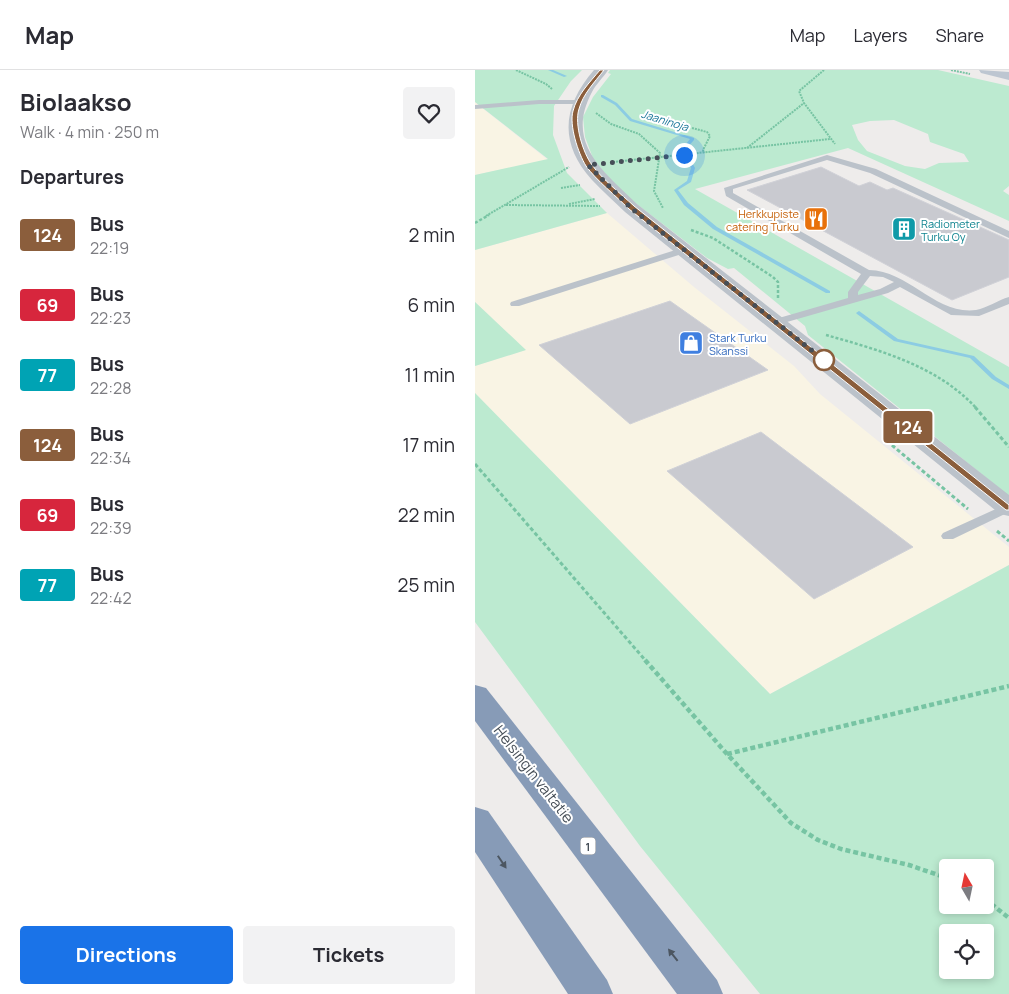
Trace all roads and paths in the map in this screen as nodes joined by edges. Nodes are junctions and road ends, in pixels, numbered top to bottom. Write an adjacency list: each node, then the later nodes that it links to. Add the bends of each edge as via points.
1 (515, 70): 6 (path, via 551,86)
2 (601, 70): 10 (street)
3 (824, 70): 7 (path, via 799,92)
4 (986, 70): 5 (street)
5 (1009, 76)
6 (552, 91)
7 (804, 103): 13 (path); 13 (path, via 829,139)
8 (513, 104): 9 (lane); 10 (lane); 11 (lane)
9 (475, 107)
10 (587, 107): 15 (path, via 602,119 648,140); 16 (street, via 574,122)
11 (475, 112)
12 (692, 128): 14 (path, via 710,136)
13 (747, 148): 14 (path)
14 (704, 153): 15 (path)
15 (660, 157): 16 (path); 22 (path, via 654,191)
16 (586, 175): 17 (path); 19 (path, via 570,167); 26 (street)
17 (561, 188)
18 (598, 198): 20 (path)
19 (506, 205): 20 (path); 23 (path)
20 (564, 206): 21 (path)
21 (606, 206)
22 (668, 213)
23 (475, 223)
24 (688, 228): 32 (path, via 713,238 773,277 779,290)
25 (1009, 235): 27 (lane, via 873,171 827,157 728,188 729,194)
26 (685, 250): 31 (lane); 32 (street)
27 (867, 273): 28 (lane, via 883,273 895,277); 29 (lane, via 853,292)
28 (900, 283): 29 (lane); 30 (lane, via 951,312 979,313)
29 (853, 299): 32 (lane)
30 (1009, 300)
31 (515, 304)
32 (776, 313): 37 (street)
33 (817, 332): 35 (path, via 935,375 963,394)
34 (884, 438): 38 (path)
35 (1009, 447)
36 (475, 464): 43 (path)
37 (1009, 507): 38 (lane)
38 (982, 520): 39 (lane); 40 (path)
39 (947, 536)
40 (1009, 541)
41 (1009, 686): 43 (path)
42 (475, 697): 49 (highway, Helsingin valtatie / 1, one-way to 42)
43 (727, 754): 45 (path, via 791,823 818,840)
44 (475, 822): 48 (highway, one-way to 48)
45 (939, 875)
46 (994, 906): 47 (path)
47 (1009, 918)
48 (593, 994)
49 (703, 994)

